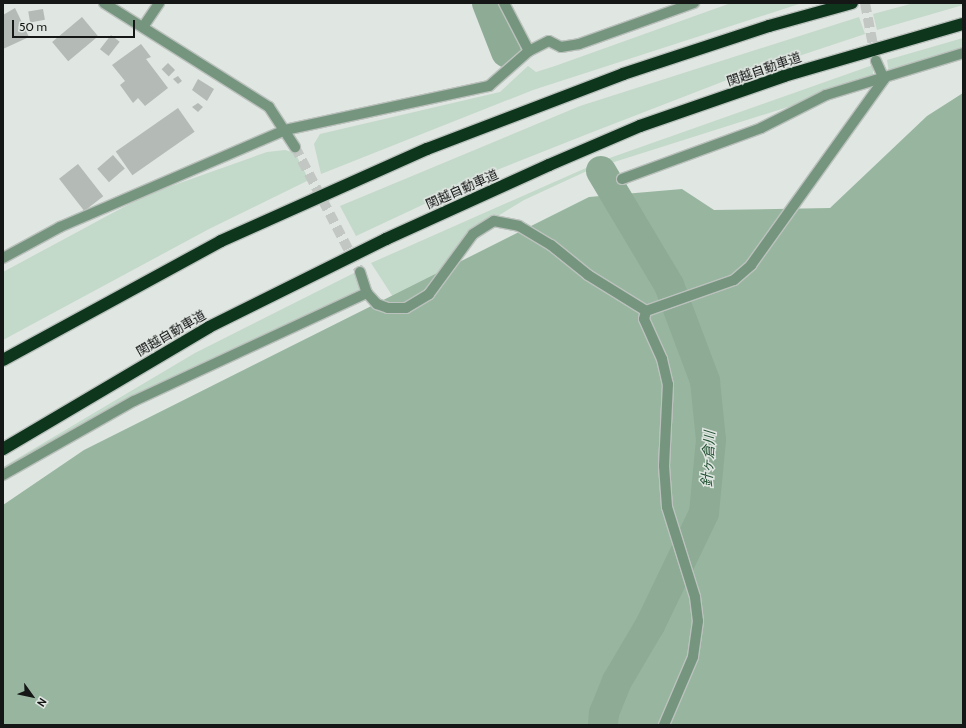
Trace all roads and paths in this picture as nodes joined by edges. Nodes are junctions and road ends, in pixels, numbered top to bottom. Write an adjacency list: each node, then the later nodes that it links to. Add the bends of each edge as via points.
1 (104, 3): 7 (street)
2 (159, 3): 7 (street)
3 (504, 3): 8 (street)
4 (694, 3): 8 (street, via 579,44 561,47 549,41)
5 (852, 3): 19 (highway, via 769,26 623,74 427,149 220,241)
6 (963, 24): 20 (highway, 関越自動車道, via 784,76 640,126 536,171 386,239 209,327)
7 (143, 27): 12 (street, via 269,107)
8 (529, 51): 12 (street, via 489,86)
9 (963, 53): 11 (street)
10 (876, 61): 11 (street)
11 (884, 80): 14 (street, via 826,95 761,128); 18 (street, via 750,265 734,280)
12 (285, 130): 13 (street); 15 (street, via 60,227)
13 (294, 147)
14 (622, 179)
15 (3, 258)
16 (360, 272): 17 (street)
17 (367, 293): 18 (street, via 388,308 406,308 429,294 473,234 494,221 518,226 551,245 588,275); 21 (street, via 134,401)
18 (646, 311): 22 (street, via 644,319 662,359 668,384 664,466 667,507 695,597 698,621 693,657)
19 (3, 360)
20 (3, 449)
21 (3, 475)
22 (664, 725)

